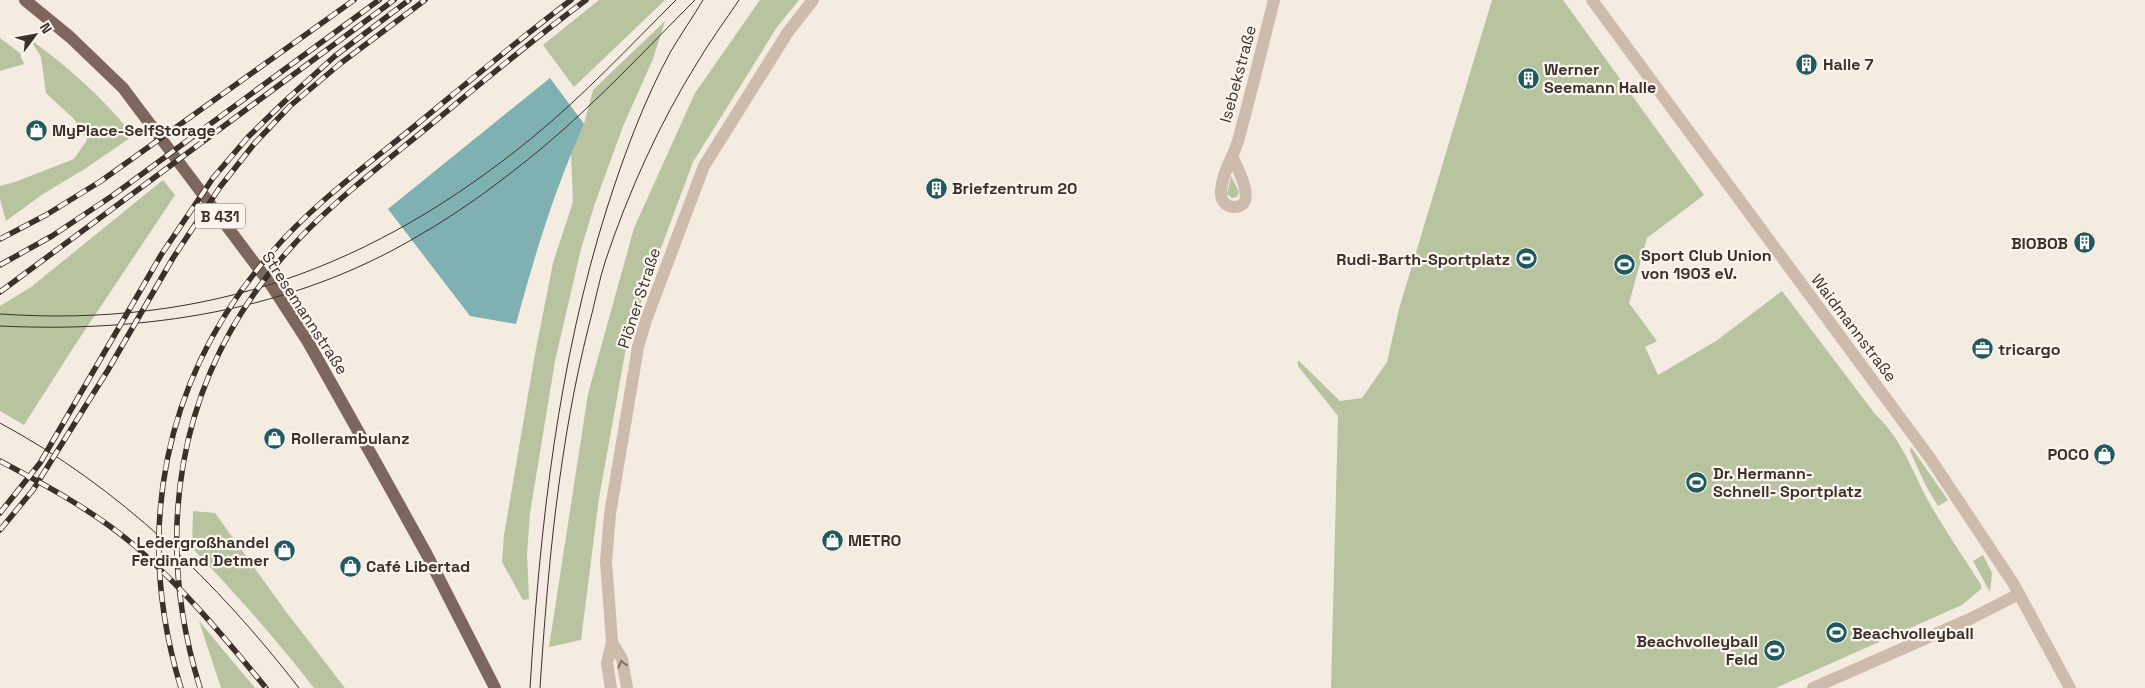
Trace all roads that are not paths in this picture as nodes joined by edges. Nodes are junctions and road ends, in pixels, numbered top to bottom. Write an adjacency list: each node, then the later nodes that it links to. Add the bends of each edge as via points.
1 (25, 0): 8 (main road, Stresemannstraße / B 431, via 77,43 123,88 271,285 380,470)
2 (812, 0): 7 (street, Plöner Straße, via 788,32 704,166 651,303 638,347 610,514 606,579)
3 (1274, 0): 5 (street, Isebekstraße)
4 (1592, 0): 6 (street, Waidmannstraße, via 1930,458)
5 (1232, 156)
6 (2019, 594): 11 (street); 12 (street, Waidmannstraße)
7 (612, 642): 9 (street, Plöner Straße, via 607,663); 10 (street, Plöner Straße, one-way to 7, via 622,659)
8 (496, 688)
9 (611, 688)
10 (628, 688)
11 (1812, 688)
12 (2070, 688)

